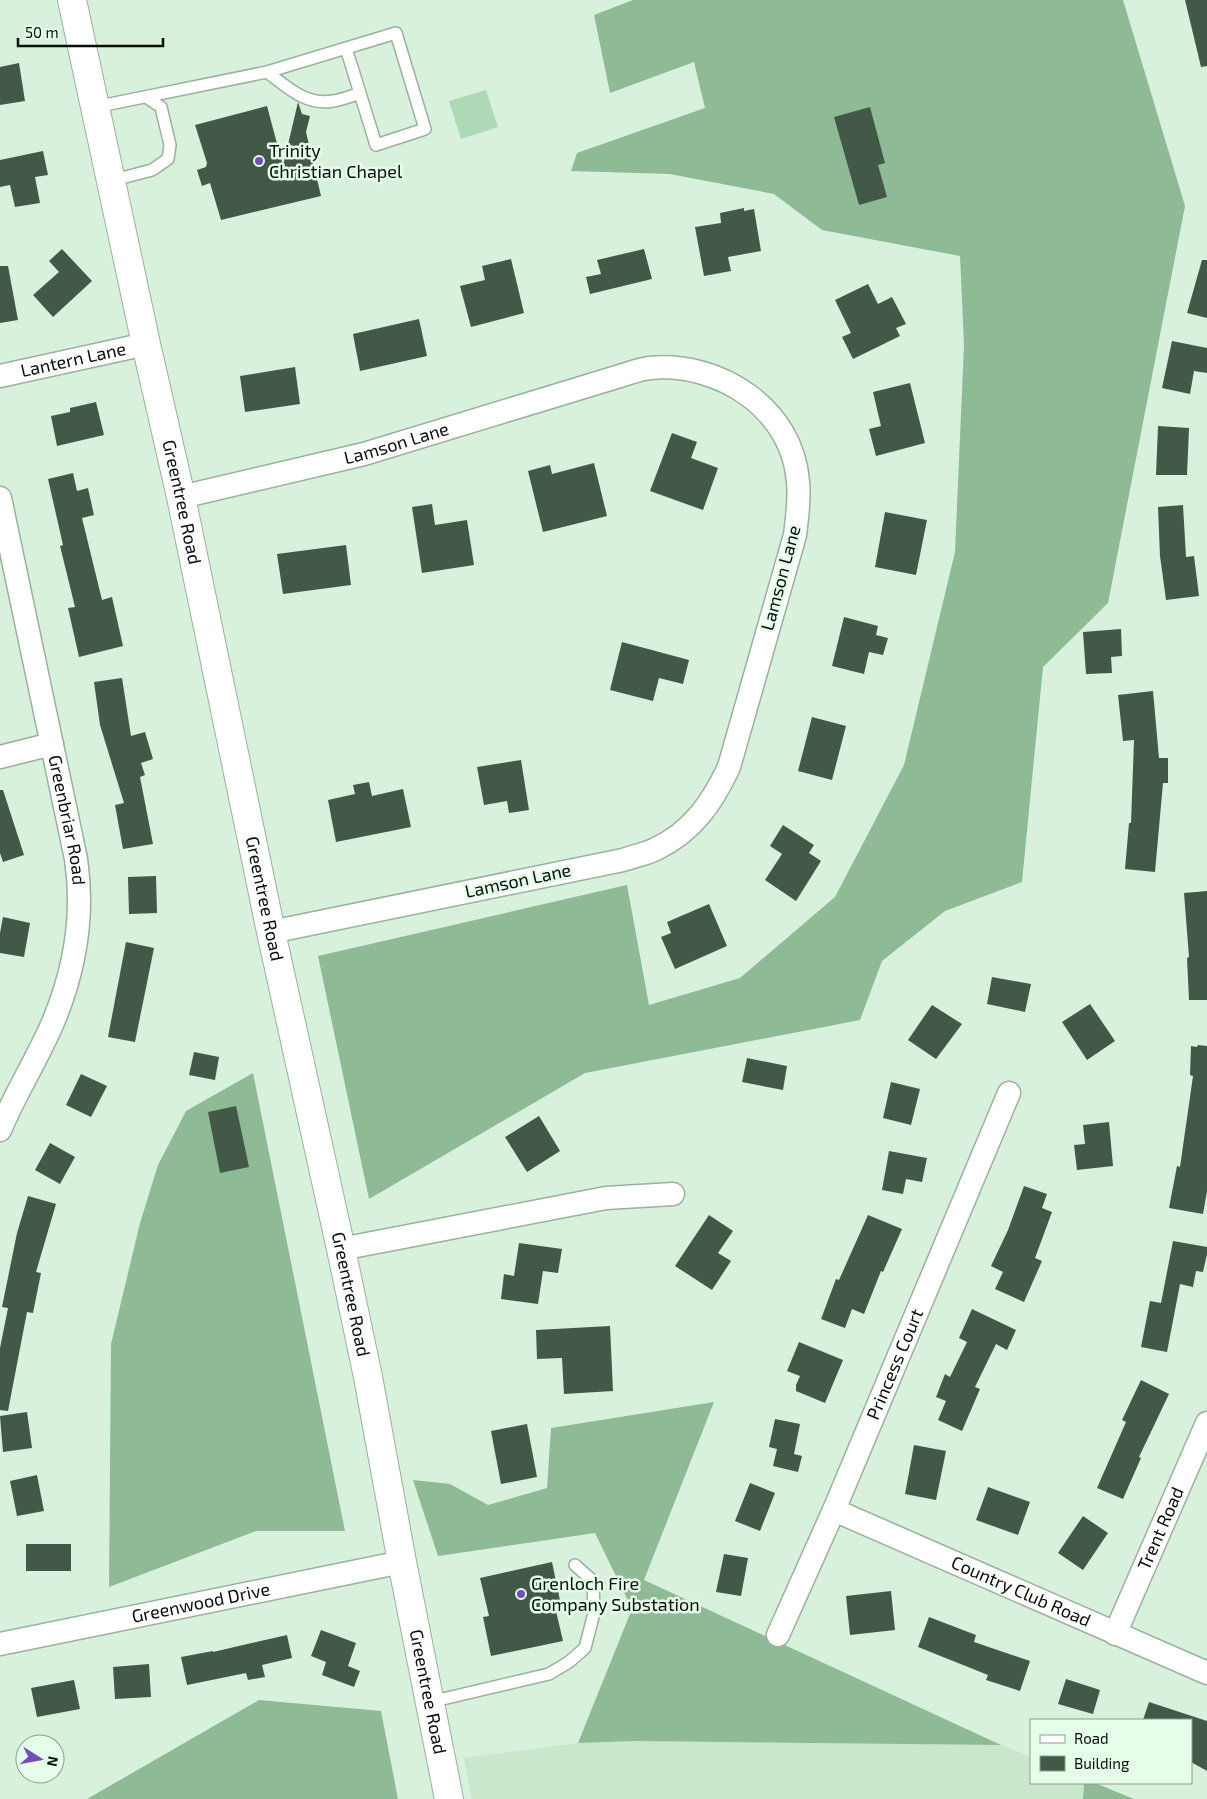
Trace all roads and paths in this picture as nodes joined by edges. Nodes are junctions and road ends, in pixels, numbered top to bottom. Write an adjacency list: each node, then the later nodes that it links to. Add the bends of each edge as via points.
1 (72, 0): 6 (street, Greentree Road)
2 (346, 48): 3 (lane); 4 (lane); 4 (lane, via 396,33 425,129 376,145)
3 (267, 72): 4 (lane, via 300,97 317,102); 5 (lane)
4 (360, 93)
5 (146, 97): 6 (lane); 7 (lane, via 162,107 170,145 168,159 152,170)
6 (95, 107): 7 (street, Greentree Road)
7 (110, 181): 8 (street, Greentree Road)
8 (146, 344): 9 (street, Lantern Lane); 10 (street, Greentree Road)
9 (0, 376)
10 (181, 497): 14 (street, Greentree Road); 14 (street, Lamson Lane, via 364,454 650,368 683,368 714,376 740,388 764,407 780,428 792,454 798,481 795,535 729,767 703,814 682,833 656,849 623,860)
11 (0, 498): 12 (street, Greenbriar Road)
12 (52, 744): 13 (street); 16 (street, Greenbriar Road, via 80,884 77,932 54,1021)
13 (0, 757)
14 (271, 932): 18 (street, Greentree Road)
15 (1009, 1093): 20 (street, Princess Court)
16 (0, 1130)
17 (673, 1194): 18 (street, via 606,1198)
18 (341, 1249): 21 (street, Greentree Road)
19 (1207, 1424): 24 (street, Trent Road)
20 (834, 1510): 23 (street, Princess Court); 24 (street, Country Club Road)
21 (402, 1562): 25 (street, Greenwood Drive); 27 (street, Greentree Road)
22 (575, 1565): 27 (lane, via 593,1581 594,1612 584,1648 569,1662 548,1674)
23 (778, 1634)
24 (1115, 1634): 26 (street, Country Club Road)
25 (0, 1644)
26 (1207, 1672)
27 (430, 1702): 28 (street, Greentree Road)
28 (449, 1799)

